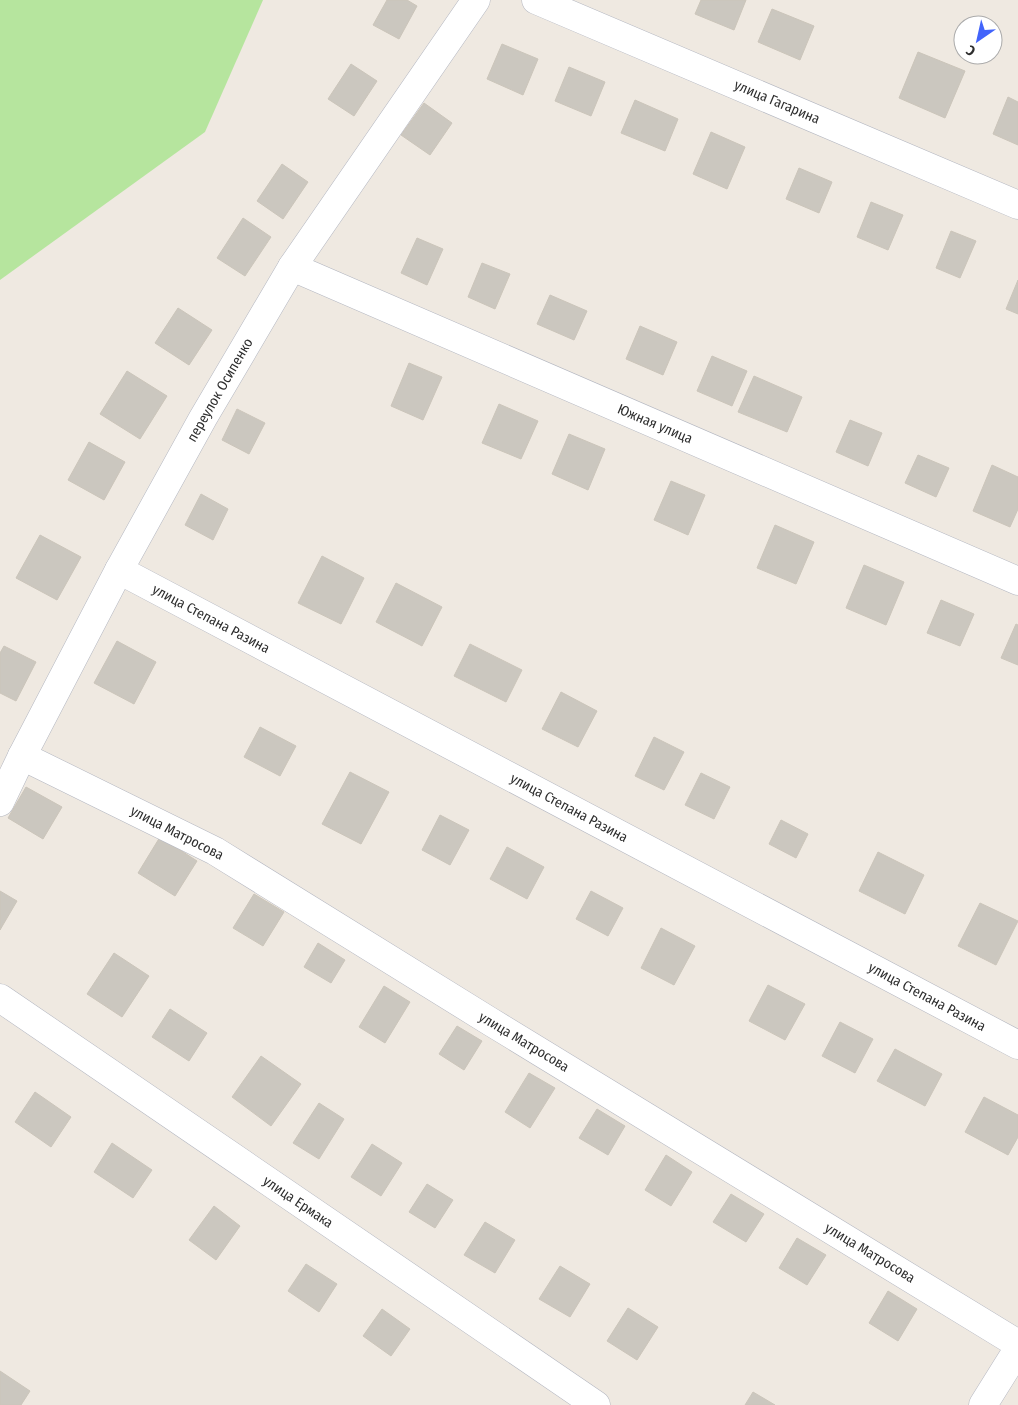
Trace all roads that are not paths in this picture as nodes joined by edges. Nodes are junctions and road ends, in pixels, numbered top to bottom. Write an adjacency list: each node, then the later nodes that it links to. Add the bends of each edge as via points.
1 (476, 0): 4 (street, переулок Осипенко)
2 (536, 0): 3 (street, улица Гагарина)
3 (1018, 205)
4 (292, 267): 5 (street, переулок Осипенко); 6 (street, Южная улица)
5 (119, 570): 7 (street, переулок Осипенко); 10 (street, улица Степана Разина)
6 (1018, 581)
7 (22, 756): 8 (street, переулок Осипенко); 11 (street, улица Матросова, via 215,851)
8 (0, 802)
9 (0, 998): 13 (street, улица Ермака)
10 (1018, 1045)
11 (1018, 1344)
12 (1018, 1349): 14 (street)
13 (596, 1405)
14 (983, 1405)

